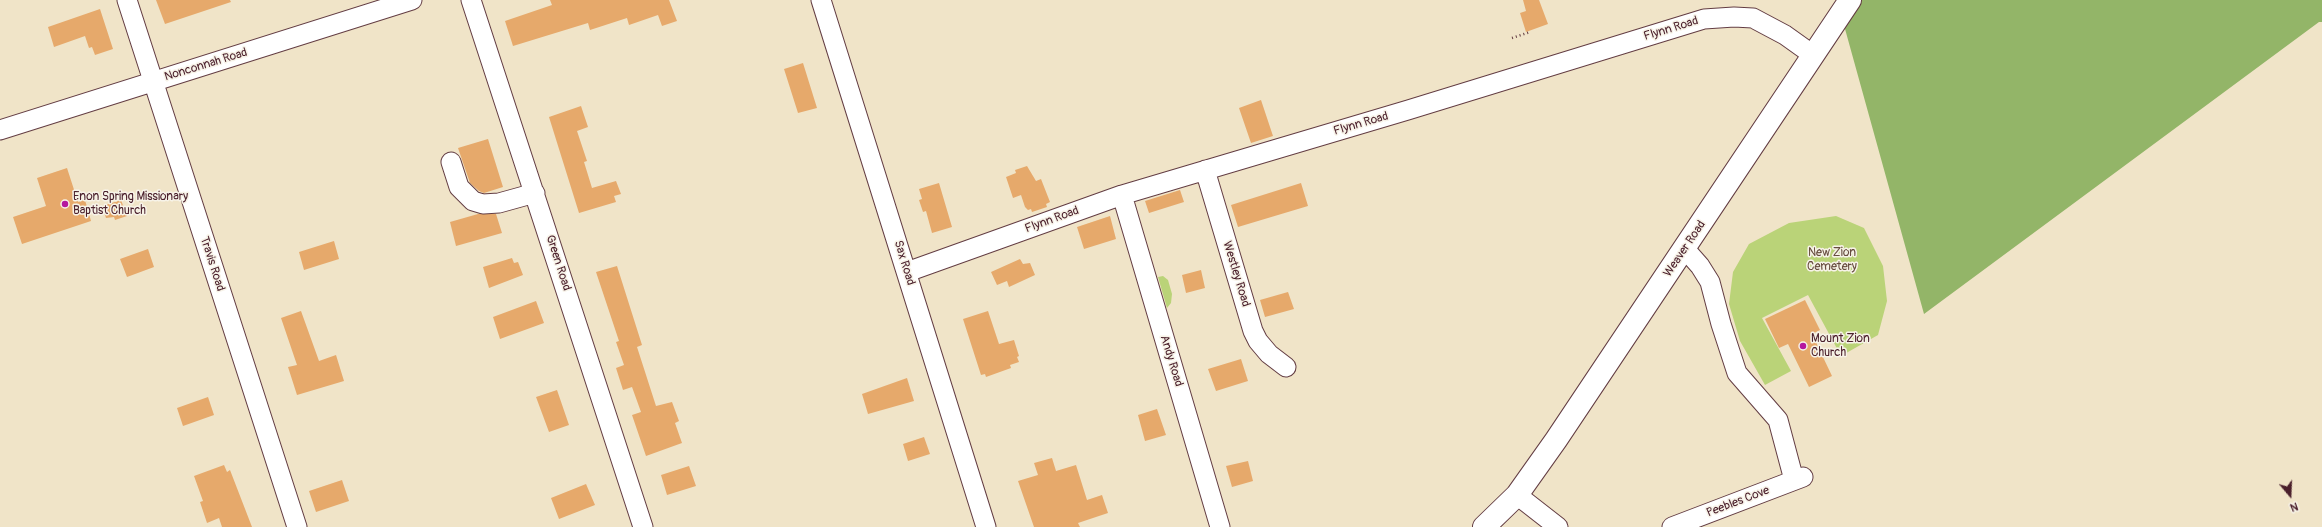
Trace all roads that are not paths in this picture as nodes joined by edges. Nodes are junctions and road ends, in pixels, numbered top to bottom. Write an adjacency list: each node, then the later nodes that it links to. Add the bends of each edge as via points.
1 (127, 0): 7 (street, Travis Road)
2 (412, 0): 7 (street, Nonconnah Road)
3 (471, 0): 11 (street, Green Road)
4 (821, 0): 14 (street, Sax Road)
5 (1850, 0): 6 (main road, Weaver Road)
6 (1813, 55): 10 (street, Flynn Road, via 1785,35 1753,18 1704,19); 13 (main road, Weaver Road)
7 (153, 82): 8 (street, Nonconnah Road); 17 (street, Travis Road)
8 (0, 130)
9 (451, 162): 11 (street, via 459,187 473,201 483,204 499,203)
10 (1205, 170): 12 (street, Flynn Road); 15 (street, Westley Road, via 1253,331 1269,354)
11 (535, 192): 18 (street, Green Road)
12 (1122, 195): 14 (street, Flynn Road); 20 (street, Andy Road)
13 (1685, 249): 16 (main road, Weaver Road); 23 (street, Peebles Cove, via 1710,282 1736,373 1778,420 1799,478)
14 (907, 272): 19 (street, Sax Road)
15 (1286, 367)
16 (1517, 495): 21 (main road, Weaver Road); 22 (street)
17 (297, 527)
18 (642, 527)
19 (986, 527)
20 (1220, 527)
21 (1484, 527)
22 (1558, 527)
23 (1672, 527)

